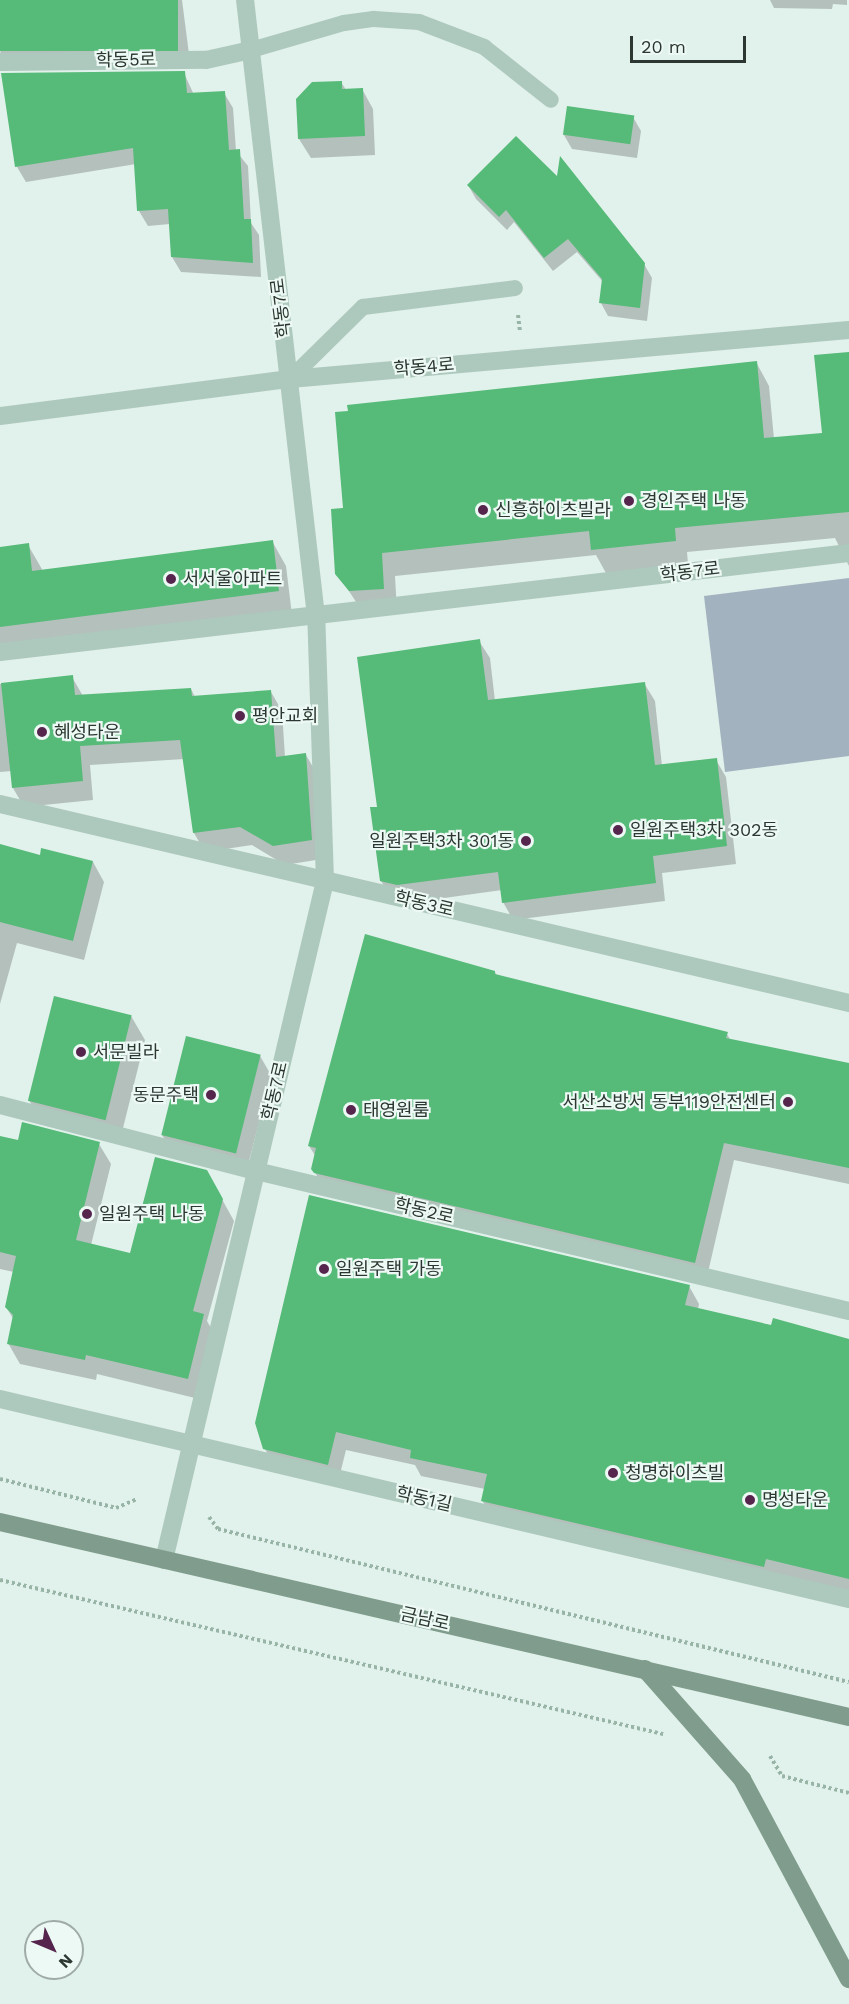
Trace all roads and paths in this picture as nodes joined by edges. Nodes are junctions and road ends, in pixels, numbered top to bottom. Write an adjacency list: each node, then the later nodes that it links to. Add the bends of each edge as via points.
1 (245, 0): 2 (street, 학동7로)
2 (251, 50): 3 (street, 학동5로, via 206,60); 4 (lane, via 360,20 419,22 484,47); 8 (street, 학동7로)
3 (0, 62)
4 (551, 100)
5 (515, 288): 7 (path); 8 (lane, via 363,308)
6 (849, 330): 7 (street, 학동4로)
7 (524, 359): 8 (street, 학동4로)
8 (290, 379): 9 (street, 학동4로); 11 (street, 학동7로)
9 (0, 416)
10 (849, 553): 11 (street, 학동7로)
11 (316, 616): 12 (street, 학동7로); 14 (street, 학동7로)
12 (0, 652)
13 (0, 804): 14 (street, 학동3로)
14 (325, 881): 15 (street, 학동3로); 17 (street, 학동7로)
15 (849, 1003)
16 (0, 1105): 17 (street, 학동2로)
17 (256, 1171): 18 (street, 학동2로); 20 (street, 학동7로)
18 (849, 1311)
19 (0, 1399): 20 (street, 학동1길)
20 (191, 1445): 25 (street, 학동7로); 27 (street, 학동1길)
21 (0, 1479): 22 (path, via 116,1508)
22 (137, 1499)
23 (209, 1516): 29 (path, via 218,1529)
24 (0, 1522): 25 (street, 금남로)
25 (164, 1560): 28 (street, 금남로)
26 (0, 1581): 31 (path, via 623,1723)
27 (849, 1599)
28 (645, 1669): 30 (street, 금남로); 34 (street, via 742,1779)
29 (849, 1682)
30 (849, 1717)
31 (674, 1738)
32 (770, 1756): 33 (path, via 782,1776)
33 (849, 1793)
34 (849, 1979)

